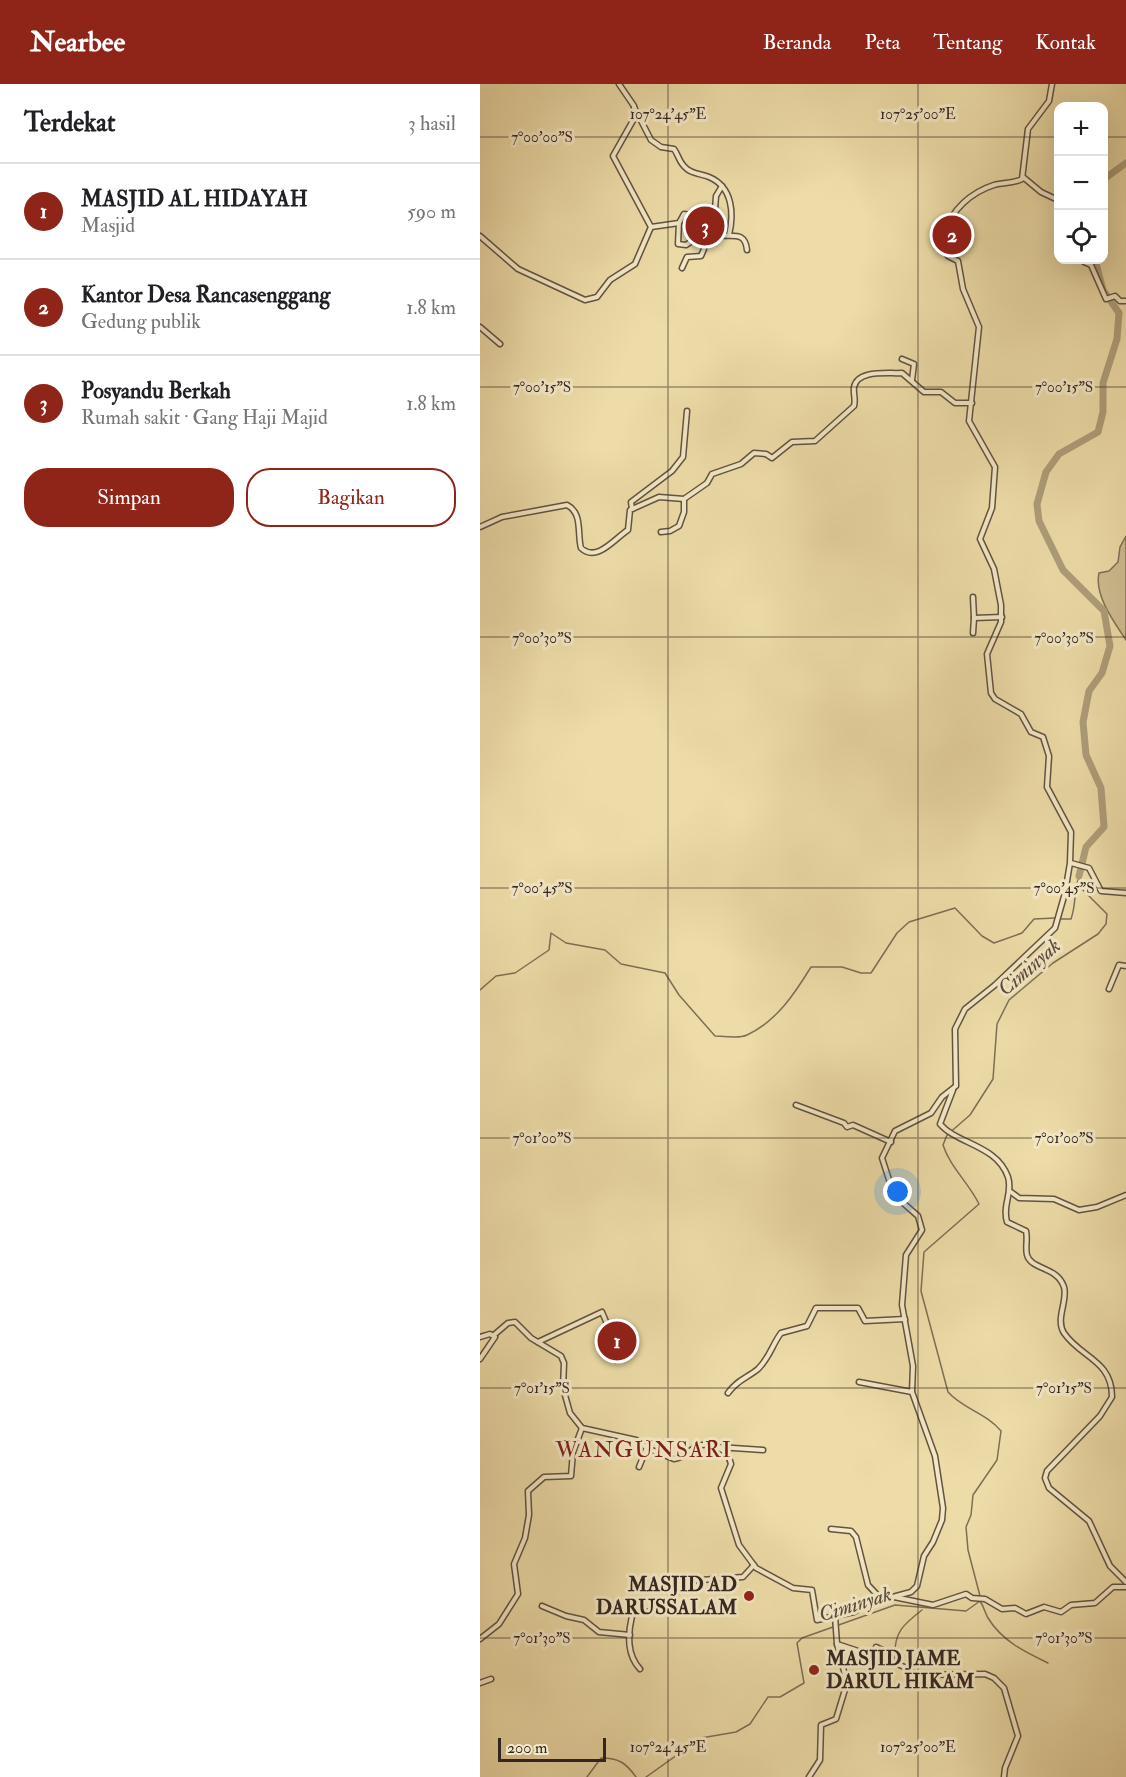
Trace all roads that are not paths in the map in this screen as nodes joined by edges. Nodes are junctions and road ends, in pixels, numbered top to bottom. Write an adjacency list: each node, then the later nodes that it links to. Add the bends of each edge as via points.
1 (619, 84): 3 (street)
2 (1052, 84): 4 (street, via 1049,101 1027,134)
3 (634, 106): 5 (street, via 651,140 659,147 674,149 688,170); 10 (street, via 632,125 613,156)
4 (1023, 177): 6 (street); 22 (street, via 1015,183 992,185 973,196 952,213 948,224 945,251 958,261 963,290 978,323)
5 (722, 186): 8 (street, via 716,199); 12 (street, via 731,206)
6 (1054, 198)
7 (699, 217): 9 (street, via 684,214)
8 (714, 222): 11 (street, via 709,223 708,232); 12 (street, via 717,235)
9 (679, 223): 10 (street); 11 (street, via 678,244 686,245)
10 (651, 227): 13 (street, via 635,264 618,273 597,297 589,300 579,299 518,269)
11 (704, 233): 16 (street, via 701,256 687,256)
12 (729, 235): 14 (street, via 742,237)
13 (480, 236)
14 (747, 250)
15 (1090, 264): 17 (street, via 1108,300 1114,296)
16 (682, 268)
17 (1126, 301)
18 (480, 327): 19 (street)
19 (500, 344)
20 (902, 359): 21 (street, via 914,364)
21 (912, 381): 22 (street, via 924,392 941,393 956,403); 24 (street, via 902,373 860,377 855,385 854,406 815,441 792,442 772,458 754,453 741,464 712,474 707,483)
22 (972, 403): 29 (street, via 969,421 995,466 992,508 980,539 994,569)
23 (687, 411): 25 (street, via 683,457 672,471 631,502)
24 (684, 499): 25 (street, via 659,497); 27 (street, via 679,526)
25 (632, 509): 26 (street, via 628,530 611,545 591,554 581,548 578,520 567,505 502,516)
26 (480, 527)
27 (661, 532)
28 (973, 597): 30 (street)
29 (1002, 617): 30 (street); 32 (street, via 987,654 991,693 1021,714 1031,732 1043,737 1049,756 1047,787 1071,832)
30 (974, 618): 31 (street)
31 (973, 633)
32 (1071, 863): 33 (street, via 1082,864 1091,871 1101,891); 36 (street, via 1057,924 965,1009 955,1029 957,1083)
33 (1126, 893)
34 (1126, 966): 35 (street, via 1119,966)
35 (1109, 988)
36 (953, 1089): 38 (street, via 931,1113 895,1131); 39 (street, via 940,1124 983,1149 1005,1170)
37 (796, 1105): 38 (street)
38 (891, 1142): 41 (street, via 882,1161 891,1191 918,1216 922,1230 906,1255 902,1302)
39 (1011, 1192): 40 (street, via 1019,1198 1054,1198 1079,1210); 57 (street, via 1005,1205 1007,1222 1026,1231 1031,1262 1047,1268 1061,1280 1065,1293 1061,1321 1064,1333 1102,1366 1112,1394 1100,1416 1045,1478 1049,1488 1089,1521 1110,1566)
40 (1126, 1195)
41 (905, 1319): 48 (street, via 913,1366); 49 (street, via 865,1321 858,1308 816,1308 807,1326 781,1333 774,1350 758,1369 735,1383)
42 (494, 1335): 43 (street); 44 (street, via 513,1322); 45 (street, via 494,1342)
43 (480, 1338)
44 (538, 1342): 46 (street, via 603,1312); 50 (street, via 561,1356 563,1388 571,1416)
45 (480, 1359)
46 (615, 1360)
47 (859, 1382): 48 (street)
48 (912, 1392): 59 (street, via 930,1439 943,1512 924,1556 917,1586 906,1595)
49 (728, 1393)
50 (582, 1428): 52 (street, via 636,1440); 64 (street, via 573,1452 571,1476 544,1477 528,1491 530,1515 514,1564 518,1594 499,1624)
51 (717, 1446): 52 (street, via 697,1446 678,1459); 53 (street); 56 (street, via 731,1462 720,1484 722,1493 739,1545)
52 (647, 1447): 54 (street)
53 (763, 1450)
54 (639, 1467)
55 (831, 1529): 60 (street, via 851,1531 856,1537 866,1579)
56 (754, 1565): 62 (street, via 787,1586 812,1590 817,1620); 63 (street, via 743,1577 687,1581 660,1610 634,1609)
57 (1126, 1582)
58 (1126, 1587): 59 (street, via 1113,1587 1095,1603 1071,1605 1061,1612 1044,1607 1023,1614 1015,1608 999,1608 985,1599 963,1594 933,1605)
59 (893, 1597): 60 (street)
60 (882, 1600): 62 (street)
61 (542, 1606): 63 (street, via 585,1620 599,1632)
62 (835, 1619): 65 (street)
63 (630, 1635): 66 (street, via 630,1656)
64 (480, 1639)
65 (837, 1644): 69 (street, via 846,1689 837,1719 821,1725 820,1760); 70 (street, via 873,1656 876,1647 884,1650 891,1654 892,1662 915,1675 985,1674 994,1678 1004,1688 1018,1736)
66 (640, 1669)
67 (491, 1678): 68 (street)
68 (480, 1683)
69 (809, 1777)
70 (1004, 1777)

